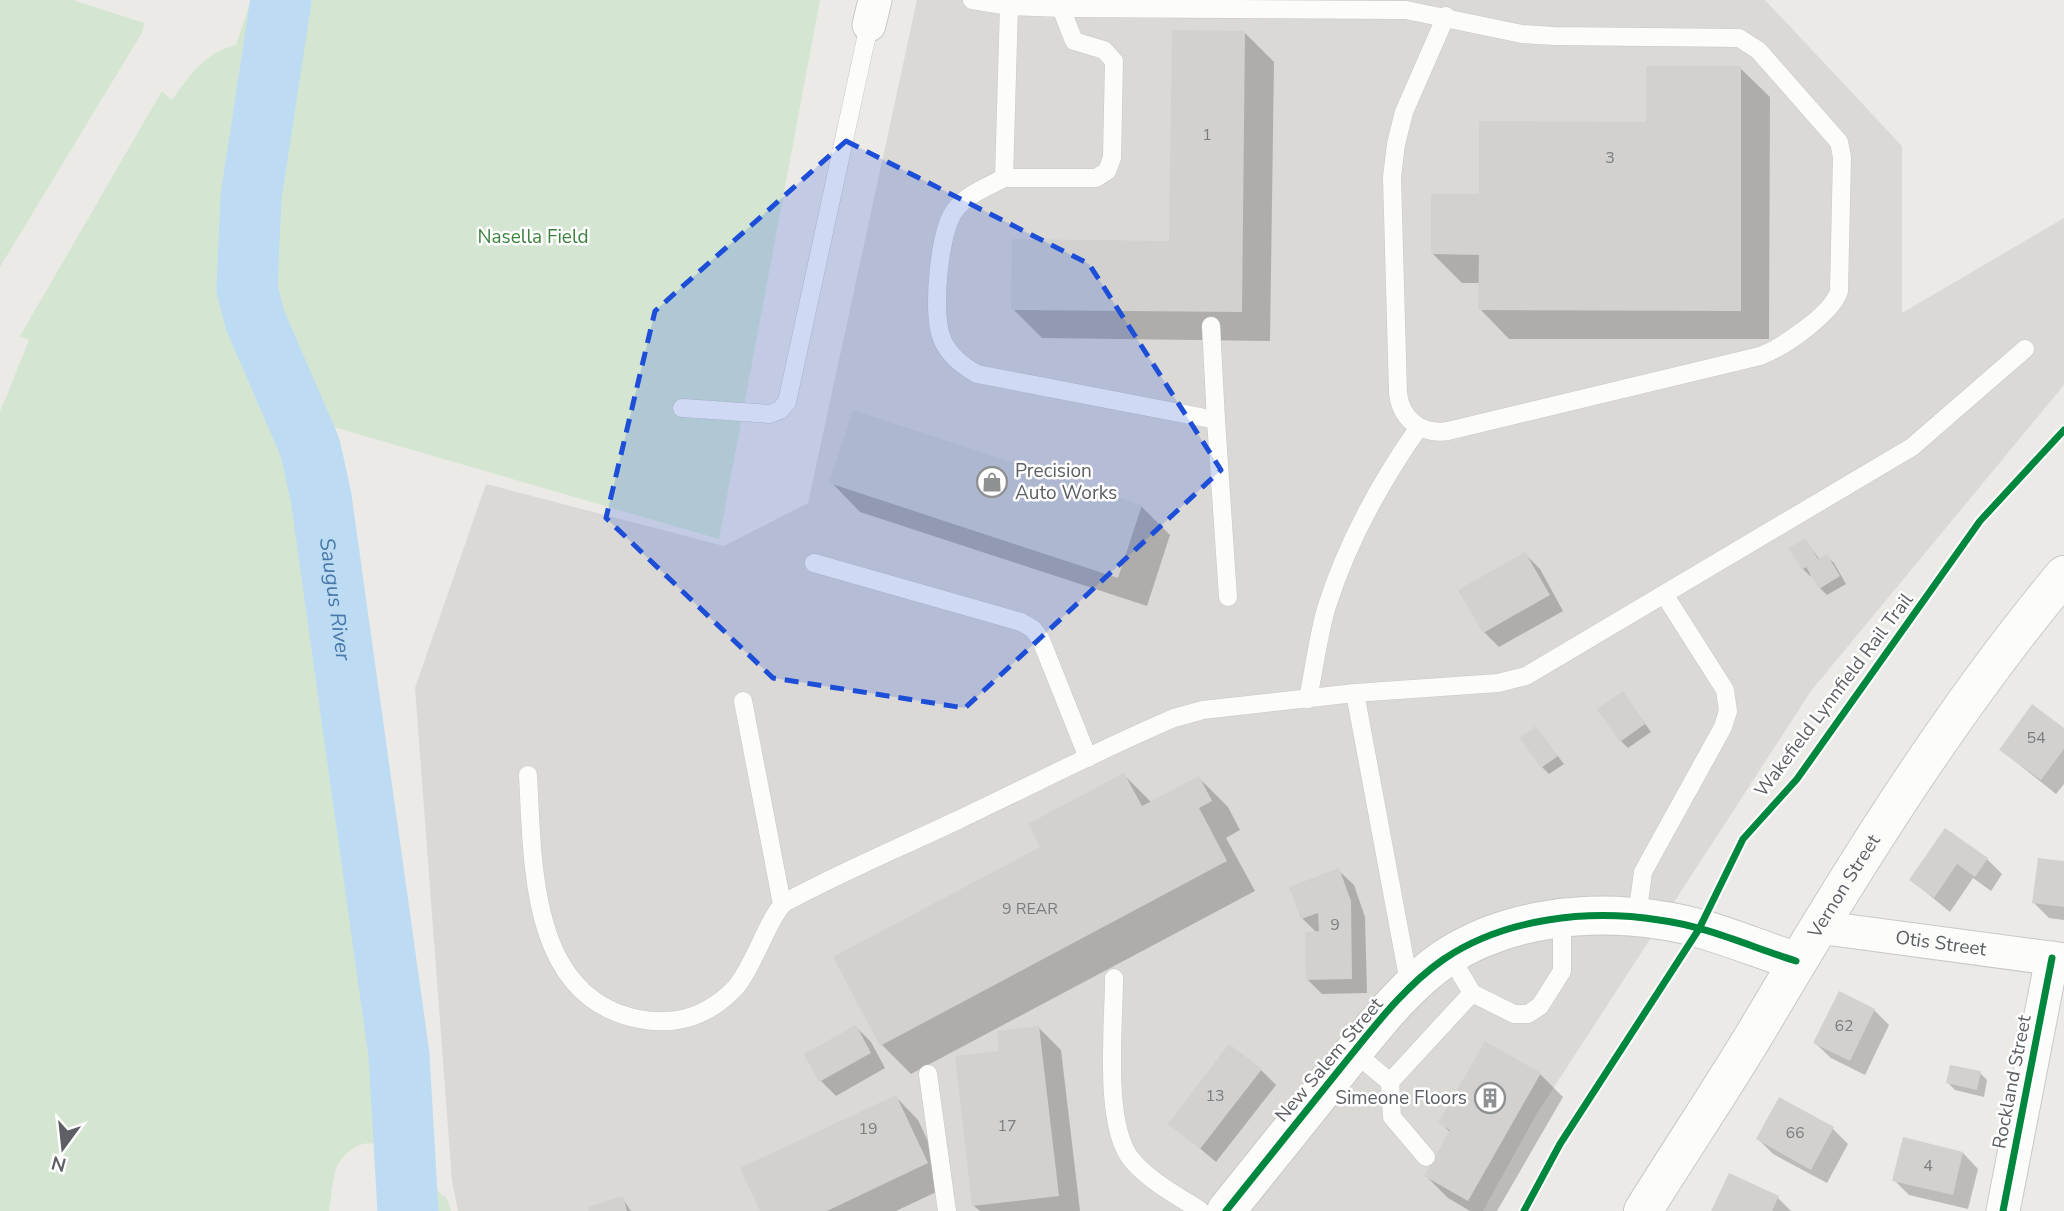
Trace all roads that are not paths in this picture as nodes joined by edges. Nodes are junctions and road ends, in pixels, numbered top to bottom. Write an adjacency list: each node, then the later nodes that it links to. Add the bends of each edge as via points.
1 (972, 0): 2 (lane)
2 (1009, 6): 3 (lane); 6 (lane)
3 (1061, 8): 5 (lane, via 1406,9); 6 (lane, via 1074,41 1104,50 1114,61 1111,163 1096,178)
4 (872, 13): 9 (lane, via 787,402 770,414)
5 (1446, 16): 11 (lane, via 1404,112 1392,177 1398,393 1406,415); 11 (lane, via 1522,34 1728,36 1754,46 1839,142 1839,290 1829,309 1760,356 1448,432)
6 (1004, 178): 10 (lane, via 961,203 943,234 938,324 958,362 988,377)
7 (1211, 326): 10 (lane)
8 (2025, 348): 14 (lane, via 1912,447)
9 (682, 408)
10 (1216, 420): 15 (lane)
11 (1419, 427): 17 (lane, via 1384,476 1356,528 1326,610)
12 (814, 563): 19 (lane, via 1033,629)
13 (2064, 575): 24 (main road, Vernon Street, via 1952,722)
14 (1664, 594): 16 (lane, via 1517,680); 22 (lane, via 1724,690 1728,711 1643,872)
15 (1228, 597)
16 (1355, 693): 17 (lane); 29 (lane)
17 (1308, 699): 19 (lane, via 1184,714)
18 (743, 701): 21 (lane)
19 (1088, 758): 21 (lane)
20 (528, 775): 21 (lane, via 537,893 552,949 570,982 606,1007 653,1021 693,1017 709,1009 733,992 747,972)
21 (782, 904)
22 (1637, 917): 23 (main road, New Salem Street); 27 (main road, New Salem Street, via 1692,926)
23 (1562, 919): 25 (main road, New Salem Street, via 1498,933); 30 (lane, via 1564,966 1536,1010 1514,1014)
24 (1818, 927): 26 (street, Otis Street); 27 (main road, Vernon Street)
25 (1450, 956): 29 (main road, New Salem Street); 30 (lane)
26 (2058, 959): 39 (street, Rockland Street)
27 (1796, 961): 38 (main road, Vernon Street)
28 (1114, 978): 36 (lane, via 1118,1135 1143,1171)
29 (1410, 988): 31 (main road, New Salem Street)
30 (1472, 993): 33 (lane)
31 (1354, 1052): 33 (lane); 37 (main road, New Salem Street)
32 (928, 1074): 35 (lane)
33 (1390, 1082): 34 (lane, via 1392,1117)
34 (1426, 1157)
35 (947, 1211)
36 (1201, 1211)
37 (1226, 1211)
38 (1643, 1211)
39 (2003, 1211)

